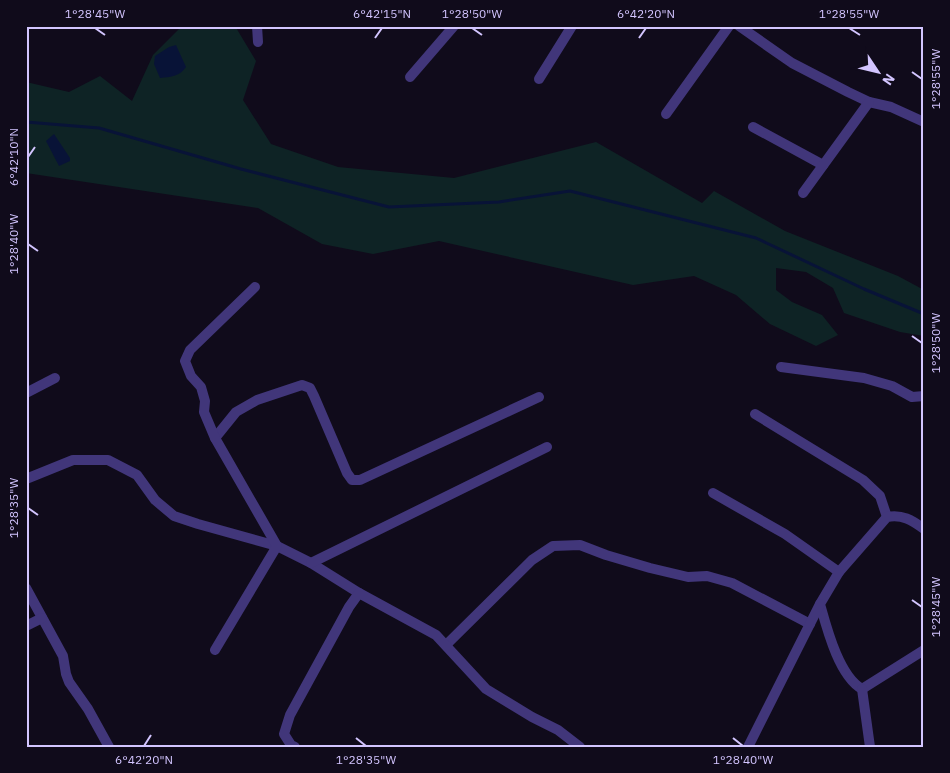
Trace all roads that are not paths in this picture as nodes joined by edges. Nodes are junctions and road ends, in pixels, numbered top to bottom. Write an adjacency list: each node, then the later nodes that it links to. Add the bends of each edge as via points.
1 (256, 26): 6 (street)
2 (454, 26): 7 (street)
3 (572, 26): 8 (street)
4 (728, 26): 10 (street)
5 (739, 26): 9 (street, via 792,63)
6 (258, 42)
7 (410, 77)
8 (539, 79)
9 (868, 102): 11 (street); 13 (street)
10 (666, 114)
11 (924, 122)
12 (753, 127): 13 (street)
13 (823, 165): 14 (street)
14 (803, 193)
15 (255, 287): 22 (street, via 190,350 185,361 191,376 201,387 204,412)
16 (781, 366): 19 (street, via 864,378 892,386 912,397)
17 (55, 378): 18 (street)
18 (26, 393)
19 (924, 396)
20 (539, 397): 22 (street, via 360,480 352,480 347,473 310,388 302,385 257,400 236,412)
21 (755, 414): 26 (street, via 863,480 880,496)
22 (215, 438): 28 (street)
23 (547, 447): 29 (street)
24 (26, 479): 28 (street, via 73,460 108,460 138,475 155,500 174,516)
25 (713, 493): 30 (street, via 785,534)
26 (886, 517): 27 (street, via 907,518); 30 (street)
27 (924, 529)
28 (277, 546): 29 (street); 38 (street)
29 (311, 563): 32 (street)
30 (839, 572): 33 (street)
31 (26, 588): 34 (street)
32 (359, 593): 37 (street, via 436,635); 42 (street, via 290,715 284,734)
33 (820, 604): 35 (street); 40 (street, via 839,659 854,684)
34 (42, 618): 36 (street); 41 (street, via 63,656 69,682)
35 (810, 624): 37 (street, via 732,583 708,576 688,577 650,568 580,545 553,546 532,560); 44 (street)
36 (26, 626)
37 (446, 645): 43 (street, via 486,689 558,730)
38 (215, 650)
39 (924, 650): 40 (street)
40 (862, 689): 45 (street)
41 (109, 747)
42 (295, 747)
43 (580, 747)
44 (748, 747)
45 (870, 747)

